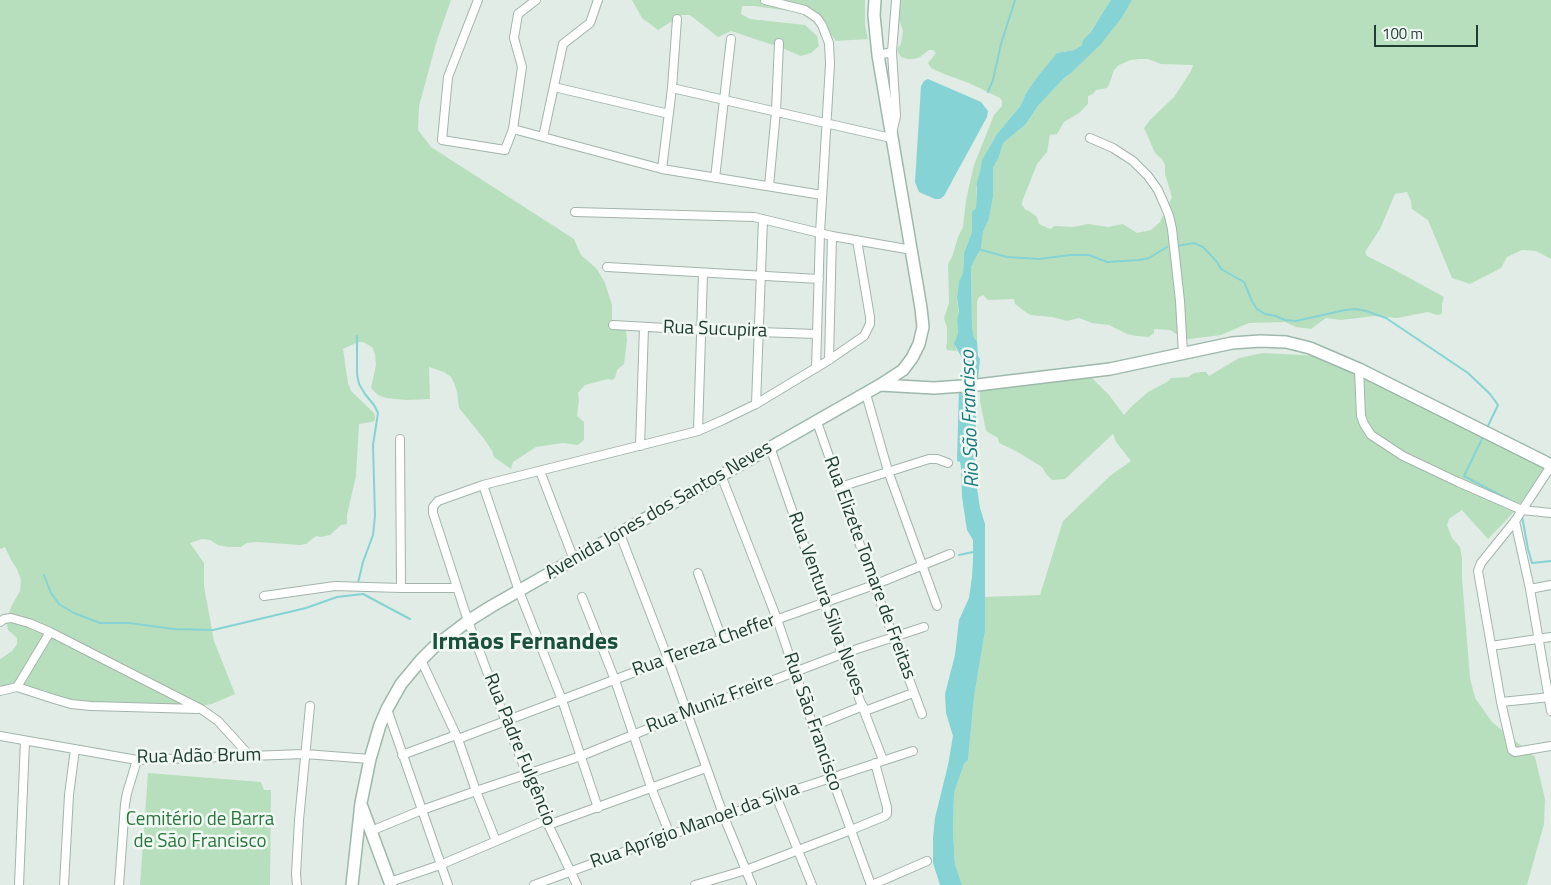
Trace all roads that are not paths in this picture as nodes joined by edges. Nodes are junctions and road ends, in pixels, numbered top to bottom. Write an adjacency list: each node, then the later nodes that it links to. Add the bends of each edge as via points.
1 (478, 0): 18 (street, via 448,77 442,140 505,150)
2 (536, 0): 18 (street, via 518,14 514,38 522,67)
3 (598, 0): 12 (street, via 590,22 563,44)
4 (765, 0): 17 (street, via 805,10 822,25 829,43 830,64)
5 (875, 0): 11 (main road, Avenida Jones dos Santos Neves)
6 (896, 0): 10 (street)
7 (676, 19): 13 (street)
8 (731, 39): 14 (street)
9 (779, 43): 15 (street)
10 (892, 52): 11 (street); 20 (street, via 896,116)
11 (878, 55): 20 (main road, Avenida Jones dos Santos Neves)
12 (554, 87): 16 (street); 19 (street)
13 (672, 88): 14 (street); 16 (street)
14 (724, 100): 15 (street); 23 (street)
15 (776, 111): 17 (street); 24 (street)
16 (669, 114): 22 (street)
17 (826, 124): 20 (street); 25 (street)
18 (513, 129): 19 (street)
19 (542, 137): 22 (street)
20 (891, 138): 31 (main road, Avenida Jones dos Santos Neves)
21 (1090, 138): 41 (street, via 1133,161 1158,190 1165,206 1172,229)
22 (662, 169): 23 (street)
23 (716, 178): 24 (street)
24 (769, 186): 25 (street)
25 (822, 195): 28 (street)
26 (575, 212): 27 (street)
27 (763, 219): 28 (street); 34 (street)
28 (820, 233): 29 (street); 35 (street)
29 (832, 236): 30 (street); 42 (street)
30 (857, 240): 31 (street); 42 (street, via 870,324 864,336)
31 (912, 250): 45 (main road, Avenida Jones dos Santos Neves, via 921,308 919,344 903,370)
32 (607, 267): 33 (street)
33 (704, 272): 34 (street); 38 (street)
34 (761, 276): 35 (street); 39 (street)
35 (819, 279): 40 (street)
36 (613, 325): 37 (street, Rua Sucupira)
37 (644, 327): 38 (street, Rua Sucupira); 51 (street)
38 (701, 330): 39 (street, Rua Sucupira); 49 (street)
39 (759, 332): 40 (street, Rua Sucupira); 47 (street)
40 (817, 334): 43 (street)
41 (1183, 354): 44 (main road, via 1232,344 1286,342 1310,348); 45 (main road, via 1110,369 961,387)
42 (829, 360): 43 (street)
43 (816, 368): 47 (street)
44 (1358, 369): 54 (main road); 60 (street, via 1361,416 1371,435 1403,456)
45 (880, 386): 46 (main road, Avenida Jones dos Santos Neves)
46 (866, 394): 48 (main road, Avenida Jones dos Santos Neves); 56 (street)
47 (756, 404): 49 (street)
48 (817, 422): 52 (main road, Avenida Jones dos Santos Neves); 59 (street, Rua Elizete Tomare de Freitas)
49 (698, 430): 51 (street)
50 (400, 439): 70 (street)
51 (640, 446): 55 (street)
52 (770, 447): 57 (main road, Avenida Jones dos Santos Neves); 76 (street, Rua Ventura Silva Neves)
53 (948, 463): 56 (street, via 933,458)
54 (1551, 465): 60 (street)
55 (540, 471): 58 (street); 65 (street)
56 (888, 471): 59 (street); 66 (street)
57 (721, 475): 63 (main road, Avenida Jones dos Santos Neves); 78 (street, Rua São Francisco)
58 (483, 485): 71 (street, Rua Padre Fulgêncio, via 438,501 433,507); 73 (street)
59 (840, 487): 68 (street, Rua Elizete Tomare de Freitas)
60 (1522, 510): 61 (street); 62 (street)
61 (1551, 513)
62 (1515, 521): 72 (street); 87 (street, via 1478,571)
63 (620, 534): 65 (main road, Avenida Jones dos Santos Neves); 89 (street)
64 (950, 554): 66 (street, Rua Tereza Cheffer)
65 (574, 560): 73 (main road, Avenida Jones dos Santos Neves)
66 (921, 565): 68 (street, Rua Tereza Cheffer); 77 (street)
67 (698, 573): 85 (street)
68 (874, 584): 76 (street, Rua Tereza Cheffer); 83 (street, Rua Elizete Tomare de Freitas)
69 (1551, 585): 72 (street)
70 (402, 588): 71 (street); 74 (street, via 328,586)
71 (457, 588): 79 (street, Rua Padre Fulgêncio)
72 (1530, 589): 86 (street)
73 (519, 591): 79 (main road, Avenida Jones dos Santos Neves); 97 (street)
74 (264, 596)
75 (582, 597): 92 (street)
76 (824, 602): 78 (street, Rua Tereza Cheffer); 88 (street, Rua Ventura Silva Neves)
77 (936, 606)
78 (777, 619): 85 (street, Rua Tereza Cheffer); 91 (street, Rua São Francisco)
79 (468, 621): 90 (main road, Avenida Jones dos Santos Neves); 106 (street, Rua Padre Fulgêncio)
80 (0, 622): 82 (street, via 11,618)
81 (924, 627): 83 (street, Rua Muniz Freire)
82 (50, 632): 93 (street); 101 (street)
83 (893, 636): 88 (street, Rua Muniz Freire); 95 (street, Rua Elizete Tomare de Freitas)
84 (1551, 637): 86 (street)
85 (722, 639): 89 (street, Rua Tereza Cheffer)
86 (1538, 640): 87 (street); 96 (street)
87 (1491, 646): 98 (street)
88 (842, 654): 91 (street, Rua Muniz Freire); 100 (street, Rua Ventura Silva Neves)
89 (668, 659): 92 (street, Rua Tereza Cheffer); 104 (street)
90 (421, 660): 102 (main road, Avenida Jones dos Santos Neves, via 401,684); 110 (street)
91 (794, 672): 104 (street, Rua Muniz Freire); 107 (street, Rua São Francisco)
92 (615, 680): 97 (street, Rua Tereza Cheffer); 108 (street)
93 (18, 687): 94 (street); 101 (street, via 71,704)
94 (0, 691)
95 (913, 693): 100 (street); 105 (street, Rua Elizete Tomare de Freitas)
96 (1549, 697): 98 (street); 103 (street)
97 (562, 700): 106 (street, Rua Tereza Cheffer); 118 (street)
98 (1501, 702): 112 (street, via 1513,751)
99 (310, 706): 115 (street)
100 (864, 708): 107 (street); 121 (street, Rua Ventura Silva Neves)
101 (201, 709): 117 (street, via 218,721)
102 (387, 709): 116 (street); 119 (main road, Avenida Jones dos Santos Neves)
103 (1551, 711)
104 (687, 713): 108 (street, Rua Muniz Freire); 123 (street)
105 (922, 714)
106 (506, 722): 110 (street, Rua Tereza Cheffer); 124 (street, Rua Padre Fulgêncio)
107 (813, 726): 125 (street, Rua São Francisco)
108 (634, 734): 118 (street, Rua Muniz Freire); 126 (street)
109 (0, 736): 111 (street, Rua Adão Brum)
110 (457, 737): 116 (street, Rua Tereza Cheffer); 127 (street)
111 (25, 741): 113 (street, Rua Adão Brum); 144 (street)
112 (1551, 746)
113 (75, 749): 120 (street, Rua Adão Brum); 145 (street, via 68,803)
114 (913, 751): 121 (street, Rua Aprígio Manoel da Silva)
115 (305, 754): 117 (street, Rua Adão Brum); 119 (street, Rua Adão Brum); 147 (street)
116 (402, 755): 131 (street)
117 (249, 756): 120 (street, Rua Adão Brum)
118 (581, 756): 124 (street, Rua Muniz Freire); 130 (street)
119 (370, 759): 129 (main road, Avenida Jones dos Santos Neves)
120 (137, 760): 146 (street, via 126,799)
121 (883, 760): 122 (street, Rua Aprígio Manoel da Silva)
122 (875, 763): 125 (street, Rua Aprígio Manoel da Silva); 134 (street, via 887,814)
123 (706, 768): 126 (street); 132 (street)
124 (526, 774): 127 (street, Rua Muniz Freire); 133 (street, Rua Padre Fulgêncio)
125 (832, 778): 128 (street, Rua Aprígio Manoel da Silva); 134 (street, Rua São Francisco)
126 (651, 787): 130 (street); 136 (street)
127 (476, 791): 131 (street, Rua Muniz Freire); 137 (street)
128 (776, 796): 132 (street, Rua Aprígio Manoel da Silva); 138 (street)
129 (361, 803): 135 (main road); 148 (main road, Avenida Jones dos Santos Neves)
130 (598, 808): 133 (street)
131 (422, 810): 135 (street, Rua Muniz Freire); 140 (street)
132 (724, 817): 136 (street, Rua Aprígio Manoel da Silva); 141 (street)
133 (547, 823): 137 (street); 142 (street, Rua Padre Fulgêncio)
134 (851, 830): 138 (street); 155 (street, Rua São Francisco)
135 (372, 832): 143 (main road)
136 (670, 835): 142 (street, Rua Aprígio Manoel da Silva)
137 (496, 841): 140 (street)
138 (799, 849): 141 (street); 154 (street)
139 (927, 861): 155 (street)
140 (440, 865): 143 (street); 149 (street)
141 (746, 870): 152 (street); 153 (street)
142 (570, 871): 150 (street, Rua Aprígio Manoel da Silva); 151 (street, Rua Padre Fulgêncio)
143 (391, 883)
144 (19, 885)
145 (64, 885)
146 (118, 885)
147 (297, 885)
148 (352, 885)
149 (448, 885)
150 (534, 885)
151 (577, 885)
152 (695, 885)
153 (752, 885)
154 (812, 885)
155 (872, 885)

